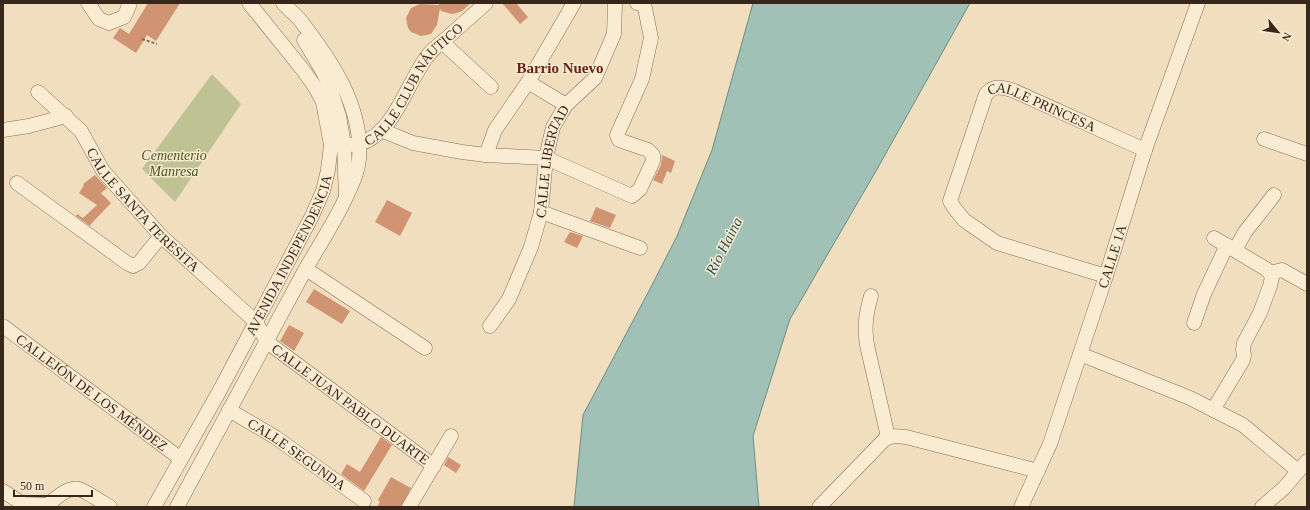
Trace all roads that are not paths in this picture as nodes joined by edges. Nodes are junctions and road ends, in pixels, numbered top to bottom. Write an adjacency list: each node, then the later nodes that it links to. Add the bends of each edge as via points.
1 (88, 3): 2 (street, via 98,19 109,23 124,16)
2 (128, 3)
3 (249, 3): 20 (street, AVENIDA INDEPENDENCIA, via 315,87)
4 (486, 3): 10 (street, CALLE CLUB NÁUTICO)
5 (574, 3): 11 (street)
6 (615, 3): 14 (street, CALLE LIBERTAD, via 614,34 595,78)
7 (637, 3): 24 (street, via 644,5 651,38 642,79 617,135 619,140 648,150 653,155 653,162 640,190 632,196)
8 (1198, 3): 21 (street, CALLE 1A)
9 (284, 4): 19 (street, AVENIDA INDEPENDENCIA, via 299,19 337,75 351,103); 20 (street, AVENIDA INDEPENDENCIA, via 329,85 339,116)
10 (442, 42): 12 (street); 17 (street, CALLE CLUB NÁUTICO, via 424,60 390,121)
11 (528, 82): 14 (street); 23 (street, via 495,130)
12 (491, 86)
13 (38, 92): 15 (street, CALLE SANTA TERESITA)
14 (566, 105): 24 (street, CALLE LIBERTAD, via 553,127)
15 (66, 116): 16 (street); 31 (street, CALLE SANTA TERESITA, via 81,131 103,171)
16 (3, 130)
17 (381, 130): 19 (street, CALLE CLUB NÁUTICO); 23 (street, via 413,143)
18 (1264, 139): 22 (street)
19 (359, 144): 20 (street); 27 (street, AVENIDA INDEPENDENCIA, via 357,174)
20 (338, 145): 27 (street, AVENIDA INDEPENDENCIA); 29 (street, AVENIDA INDEPENDENCIA)
21 (1145, 150): 37 (street, CALLE 1A); 37 (street, CALLE PRINCESA, via 1012,90 998,87 990,89 986,94 950,201 964,220 996,243)
22 (1307, 154)
23 (486, 155): 24 (street)
24 (546, 158): 28 (street, CALLE LIBERTAD)
25 (17, 183): 31 (street, via 133,266 139,263)
26 (1274, 195): 34 (street)
27 (346, 196): 30 (street, AVENIDA INDEPENDENCIA)
28 (541, 212): 33 (street); 43 (street, CALLE LIBERTAD, via 531,247 509,299)
29 (312, 216): 30 (street); 40 (street, AVENIDA INDEPENDENCIA)
30 (330, 227): 35 (street, AVENIDA INDEPENDENCIA)
31 (161, 236): 40 (street, CALLE SANTA TERESITA)
32 (1214, 238): 34 (street)
33 (640, 248)
34 (1231, 248): 36 (street); 41 (street, via 1204,294)
35 (306, 269): 44 (street, AVENIDA INDEPENDENCIA); 45 (street)
36 (1270, 273): 38 (street, via 1282,270); 48 (street, via 1270,286 1244,344 1243,360)
37 (1106, 276): 46 (street, CALLE 1A)
38 (1307, 284)
39 (871, 296): 50 (street, via 865,331)
40 (256, 322): 44 (street, CALLE SANTA TERESITA); 51 (street, AVENIDA INDEPENDENCIA)
41 (1194, 323)
42 (3, 326): 51 (street, CALLEJÓN DE LOS MÉNDEZ)
43 (490, 326)
44 (267, 342): 47 (street, AVENIDA INDEPENDENCIA); 52 (street, CALLE JUAN PABLO DUARTE)
45 (425, 348)
46 (1080, 354): 48 (street, via 1190,398); 54 (street, CALLE 1A, via 1050,444)
47 (229, 410): 56 (street, CALLE SEGUNDA, via 275,438); 60 (street, AVENIDA INDEPENDENCIA)
48 (1213, 410): 53 (street, via 1243,425)
49 (451, 436): 52 (street)
50 (888, 436): 54 (street, via 906,437); 62 (street)
51 (181, 459): 59 (street, AVENIDA INDEPENDENCIA)
52 (434, 466): 61 (street)
53 (1303, 466): 64 (street, via 1284,488)
54 (1038, 471): 63 (street, CALLE 1A)
55 (3, 491): 57 (street, via 23,504)
56 (364, 501)
57 (48, 506): 58 (street, via 60,494 78,488)
58 (110, 507)
59 (154, 507)
60 (178, 507)
61 (409, 507)
62 (819, 507)
63 (1021, 507)
64 (1262, 507)

